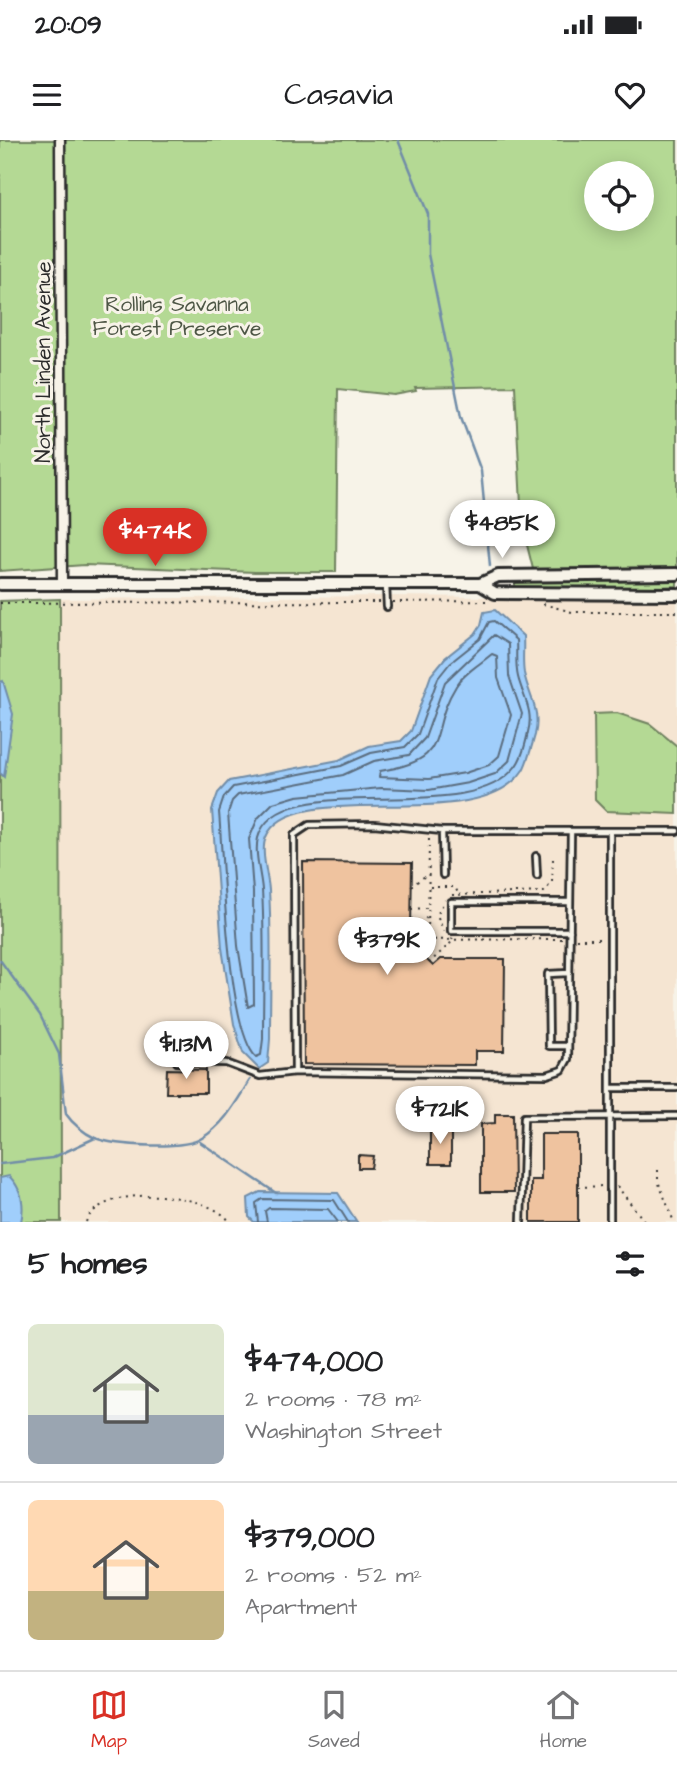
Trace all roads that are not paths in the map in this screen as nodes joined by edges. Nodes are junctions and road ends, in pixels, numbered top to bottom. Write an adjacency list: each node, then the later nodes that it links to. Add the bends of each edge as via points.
1 (60, 140): 4 (street, North Linden Avenue)
2 (677, 574): 6 (main road, via 498,576)
3 (0, 584): 4 (main road)
4 (62, 584): 5 (main road)
5 (386, 584): 6 (main road); 8 (lane)
6 (480, 584): 7 (main road, via 495,593)
7 (677, 594)
8 (387, 604)
9 (442, 831): 10 (lane); 14 (lane); 21 (lane, via 374,824 309,825 294,835)
10 (571, 831): 11 (lane); 16 (lane)
11 (610, 831): 12 (lane); 22 (lane)
12 (677, 831)
13 (536, 856): 15 (lane)
14 (443, 875)
15 (537, 876)
16 (570, 902): 17 (lane); 17 (lane, via 451,902 451,932)
17 (570, 931): 18 (lane)
18 (569, 974): 19 (lane); 19 (lane, via 548,974 549,1046)
19 (568, 1046): 21 (lane, via 562,1070 547,1075)
20 (177, 1062): 21 (lane, via 226,1063 260,1076)
21 (295, 1072)
22 (611, 1088): 23 (lane); 24 (lane)
23 (677, 1088)
24 (611, 1116): 25 (lane); 26 (lane, via 524,1117); 27 (lane)
25 (677, 1116)
26 (521, 1222)
27 (610, 1222)

